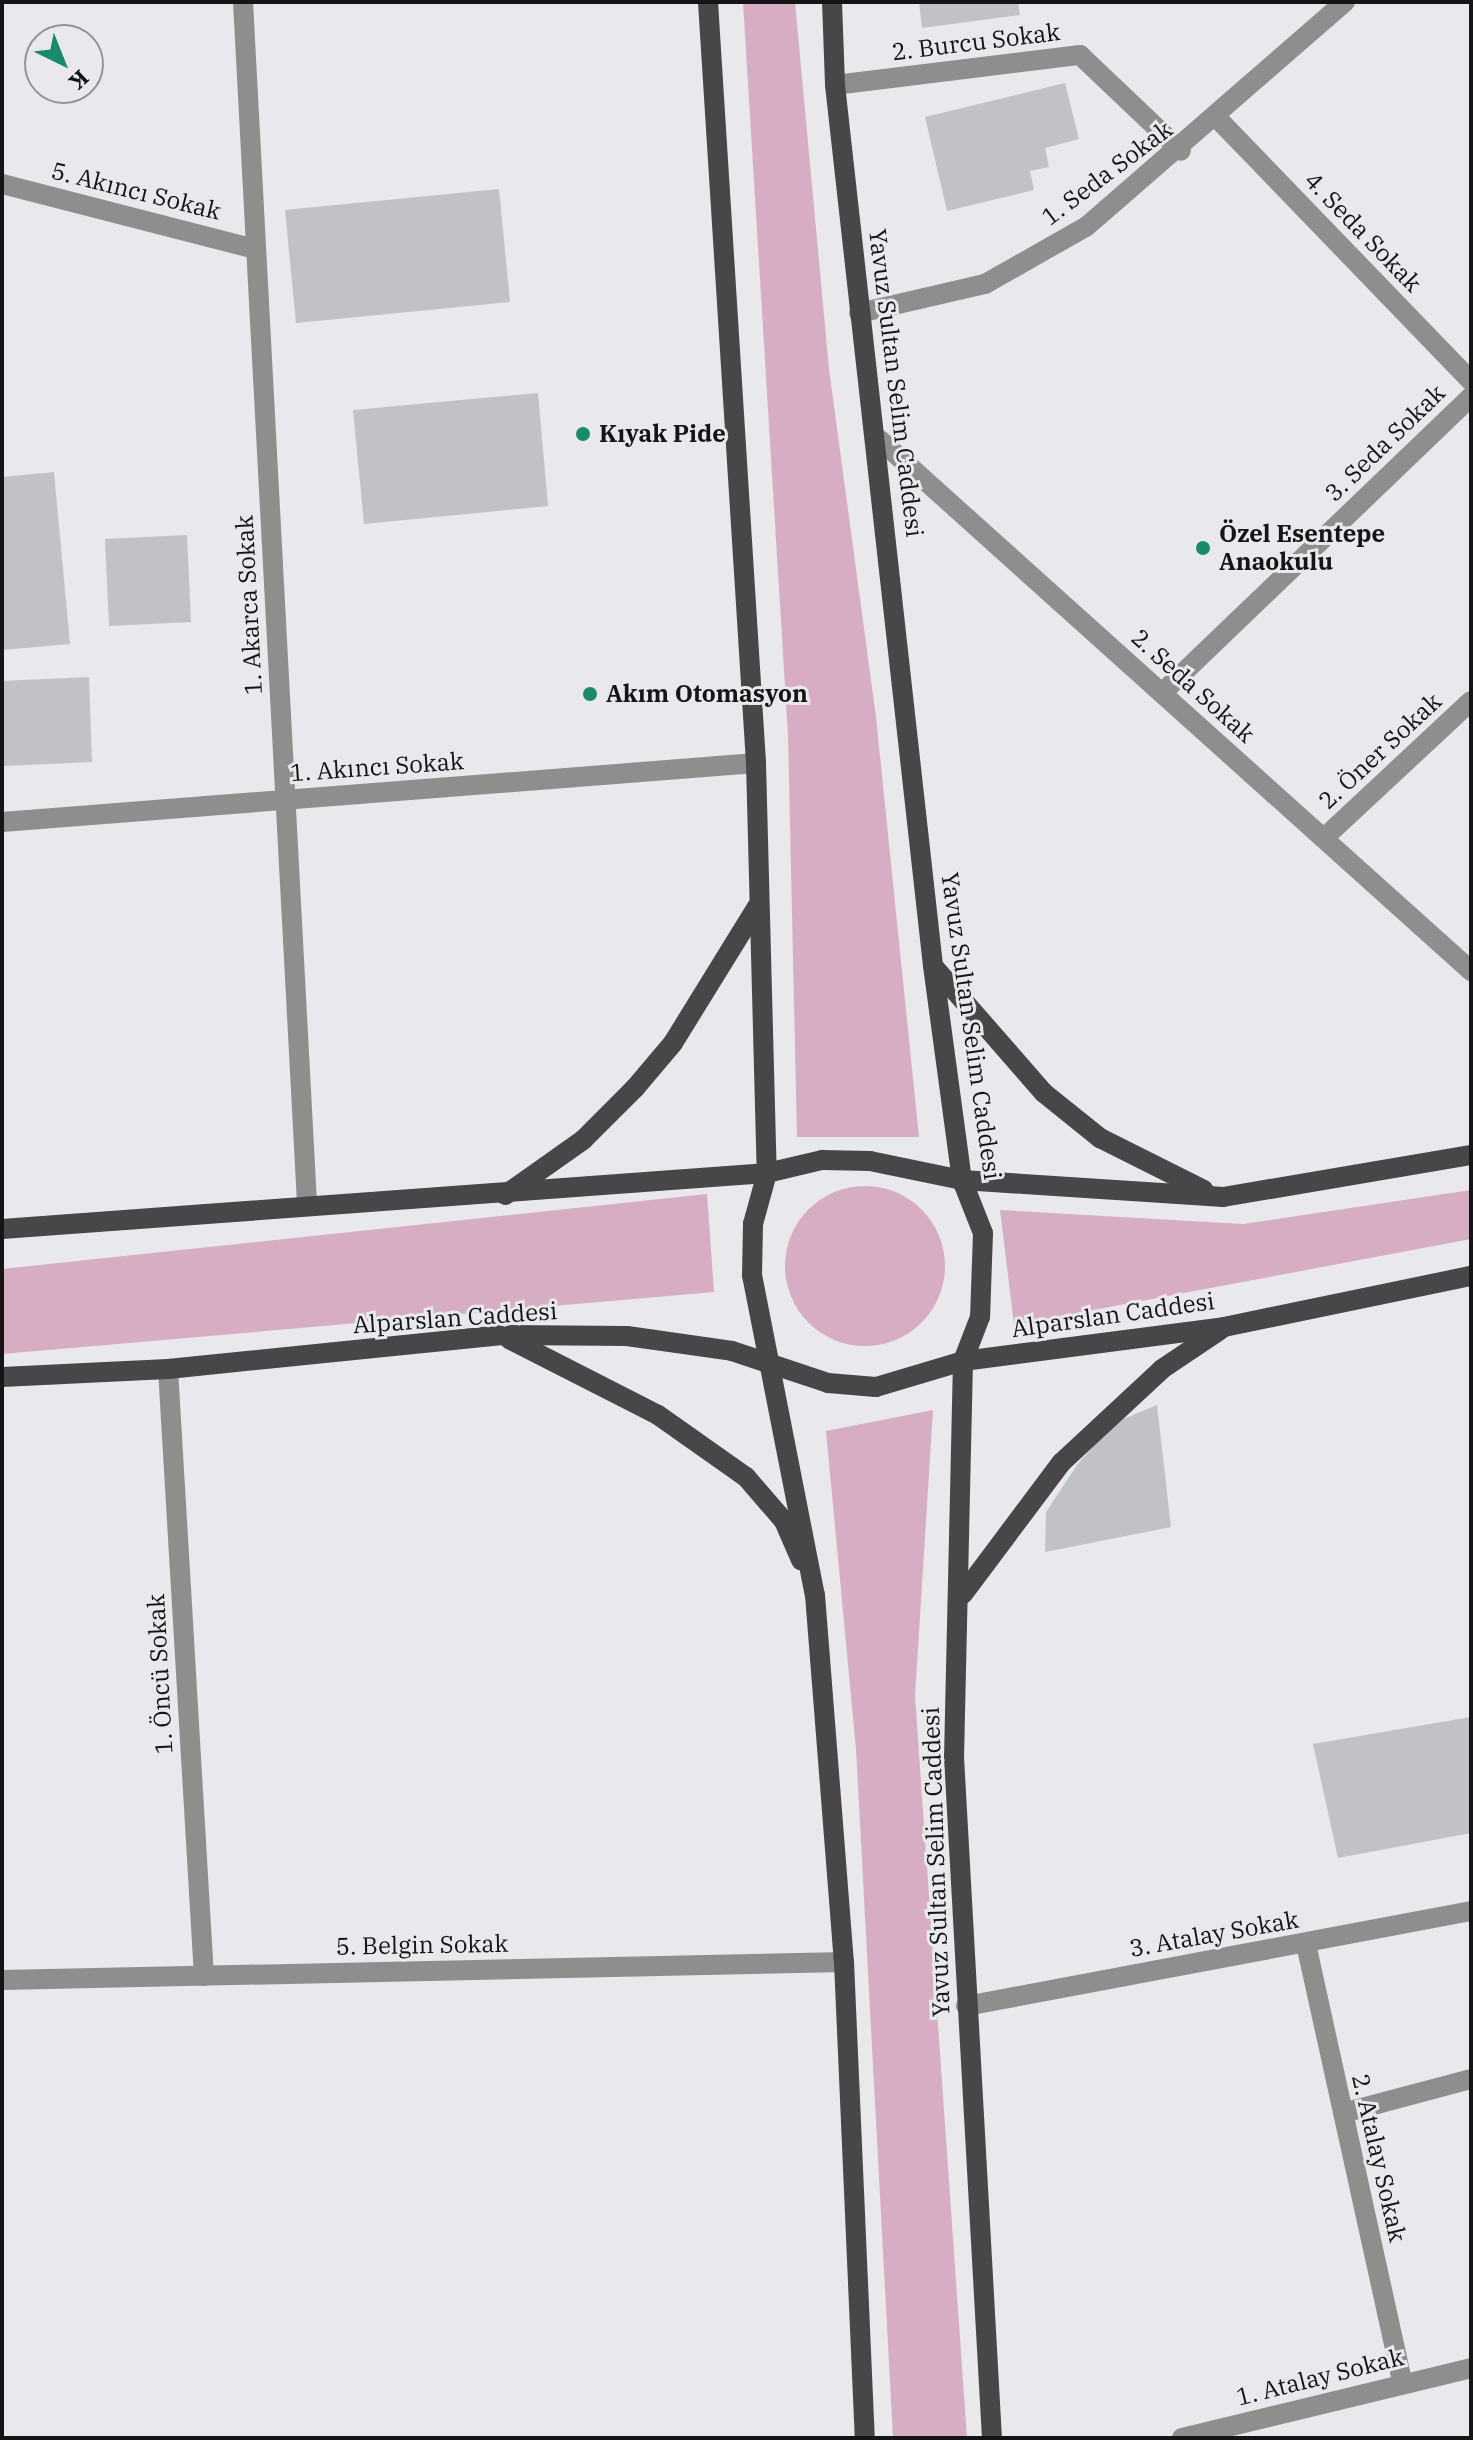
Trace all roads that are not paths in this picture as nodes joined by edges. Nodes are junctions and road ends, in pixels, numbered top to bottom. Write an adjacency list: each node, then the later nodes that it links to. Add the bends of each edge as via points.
1 (243, 2): 9 (street, 1. Akarca Sokak)
2 (708, 2): 16 (main road)
3 (832, 2): 5 (main road, Yavuz Sultan Selim Caddesi)
4 (1345, 2): 6 (street, 1. Seda Sokak)
5 (835, 85): 7 (street, 2. Burcu Sokak, via 1080,55); 10 (main road, Yavuz Sultan Selim Caddesi)
6 (1217, 118): 7 (street, 1. Seda Sokak); 11 (street, 4. Seda Sokak)
7 (1181, 151): 10 (street, 1. Seda Sokak, via 1031,261 985,284)
8 (2, 184): 9 (street, 5. Akıncı Sokak)
9 (256, 249): 17 (street, 1. Akarca Sokak)
10 (859, 313): 13 (main road, Yavuz Sultan Selim Caddesi)
11 (1471, 381)
12 (1471, 397): 14 (street, 3. Seda Sokak)
13 (880, 440): 14 (street, 2. Seda Sokak); 21 (main road, Yavuz Sultan Selim Caddesi)
14 (1162, 693): 19 (street, 2. Seda Sokak)
15 (1471, 701): 19 (street, 2. Öner Sokak)
16 (756, 763): 17 (street, 1. Akıncı Sokak); 20 (main road)
17 (285, 800): 18 (street, 1. Akıncı Sokak); 28 (street, 1. Akarca Sokak)
18 (2, 822)
19 (1324, 838): 22 (street, 2. Seda Sokak)
20 (757, 907): 24 (main road); 26 (main road, via 696,1009 635,1088 583,1140)
21 (933, 966): 25 (main road, Yavuz Sultan Selim Caddesi); 27 (main road, via 1067,1111 1158,1172)
22 (1471, 971)
23 (1471, 1155): 27 (main road)
24 (767, 1173): 25 (main road, via 822,1160 870,1161); 26 (main road); 34 (main road, via 753,1224 752,1275)
25 (962, 1180): 27 (main road); 33 (main road, Yavuz Sultan Selim Caddesi, via 983,1233 984,1259 980,1317)
26 (505, 1195): 28 (main road)
27 (1223, 1197)
28 (307, 1205): 29 (main road)
29 (2, 1229)
30 (1471, 1276): 31 (main road, Alparslan Caddesi)
31 (1224, 1327): 33 (main road, Alparslan Caddesi); 37 (main road, via 1162,1369 1061,1463)
32 (502, 1335): 34 (main road, Alparslan Caddesi, via 627,1336); 35 (main road, Alparslan Caddesi); 38 (main road, via 658,1415 746,1477 784,1521)
33 (963, 1361): 34 (main road, Alparslan Caddesi, via 876,1387 828,1383); 37 (main road, Yavuz Sultan Selim Caddesi)
34 (775, 1363): 38 (main road)
35 (168, 1369): 36 (main road, Alparslan Caddesi); 42 (street, 1. Öncü Sokak)
36 (2, 1377)
37 (963, 1594): 44 (main road, Yavuz Sultan Selim Caddesi, via 954,1757)
38 (815, 1595): 41 (main road)
39 (1471, 1911): 40 (street, 3. Atalay Sokak)
40 (1306, 1944): 44 (street, 3. Atalay Sokak); 46 (street, 2. Atalay Sokak)
41 (844, 1962): 42 (street, 5. Belgin Sokak); 49 (main road)
42 (204, 1976): 43 (street, 5. Belgin Sokak)
43 (2, 1980)
44 (966, 2006): 50 (main road, Yavuz Sultan Selim Caddesi)
45 (1471, 2079): 46 (street)
46 (1343, 2113): 48 (street, 2. Atalay Sokak)
47 (1471, 2368): 48 (street, 1. Atalay Sokak)
48 (1403, 2384): 51 (street, 1. Atalay Sokak)
49 (865, 2438)
50 (992, 2438)
51 (1182, 2438)

